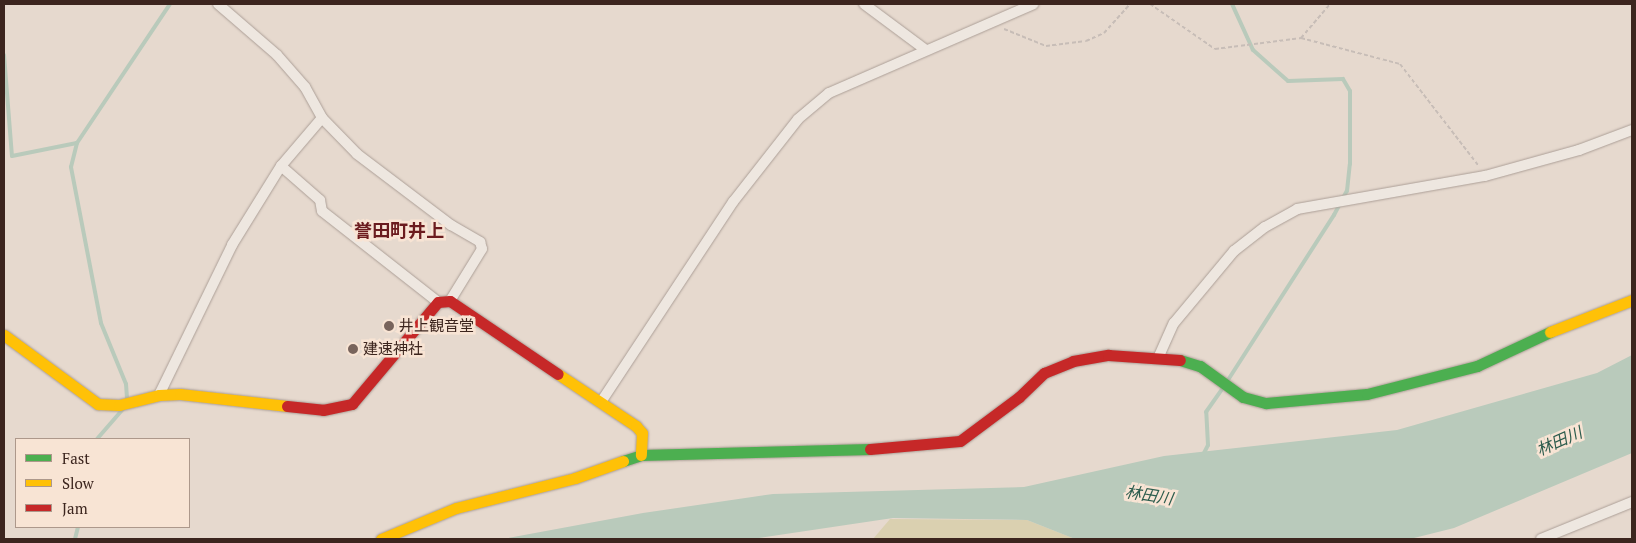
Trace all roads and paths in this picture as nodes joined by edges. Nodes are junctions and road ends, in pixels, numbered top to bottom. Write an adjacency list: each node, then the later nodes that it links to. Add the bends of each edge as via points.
1 (218, 4): 10 (street, via 277,55 304,87)
2 (864, 4): 9 (street)
3 (1034, 4): 7 (street)
4 (1130, 4): 7 (path, via 1104,33 1086,41 1046,46)
5 (1150, 4): 8 (path, via 1215,49)
6 (1330, 4): 8 (path)
7 (992, 23): 9 (street)
8 (1301, 38): 13 (path, via 1400,64)
9 (926, 50): 19 (street, via 829,93 798,120 733,202)
10 (322, 118): 12 (street); 15 (street, via 357,154 451,226 480,242 482,249)
11 (1632, 130): 13 (street, via 1579,150)
12 (282, 166): 15 (street, via 320,200 322,211); 18 (street, via 232,245)
13 (1485, 176): 17 (street, via 1297,209 1265,227 1234,251 1202,285 1174,323)
14 (1632, 300): 17 (street, via 1568,324 1477,366 1367,394 1266,403 1243,397 1200,366)
15 (444, 302): 18 (street, via 352,404 323,410 180,394); 19 (street)
16 (4, 334): 18 (street, via 98,404 119,405)
17 (1159, 356): 20 (street, via 1108,355 1073,362 1044,373 1019,397 960,441 888,449)
18 (159, 395)
19 (601, 402): 20 (street, via 642,433)
20 (641, 455): 22 (street, via 575,478 456,508)
21 (1632, 502): 23 (street)
22 (381, 539)
23 (1541, 539)

